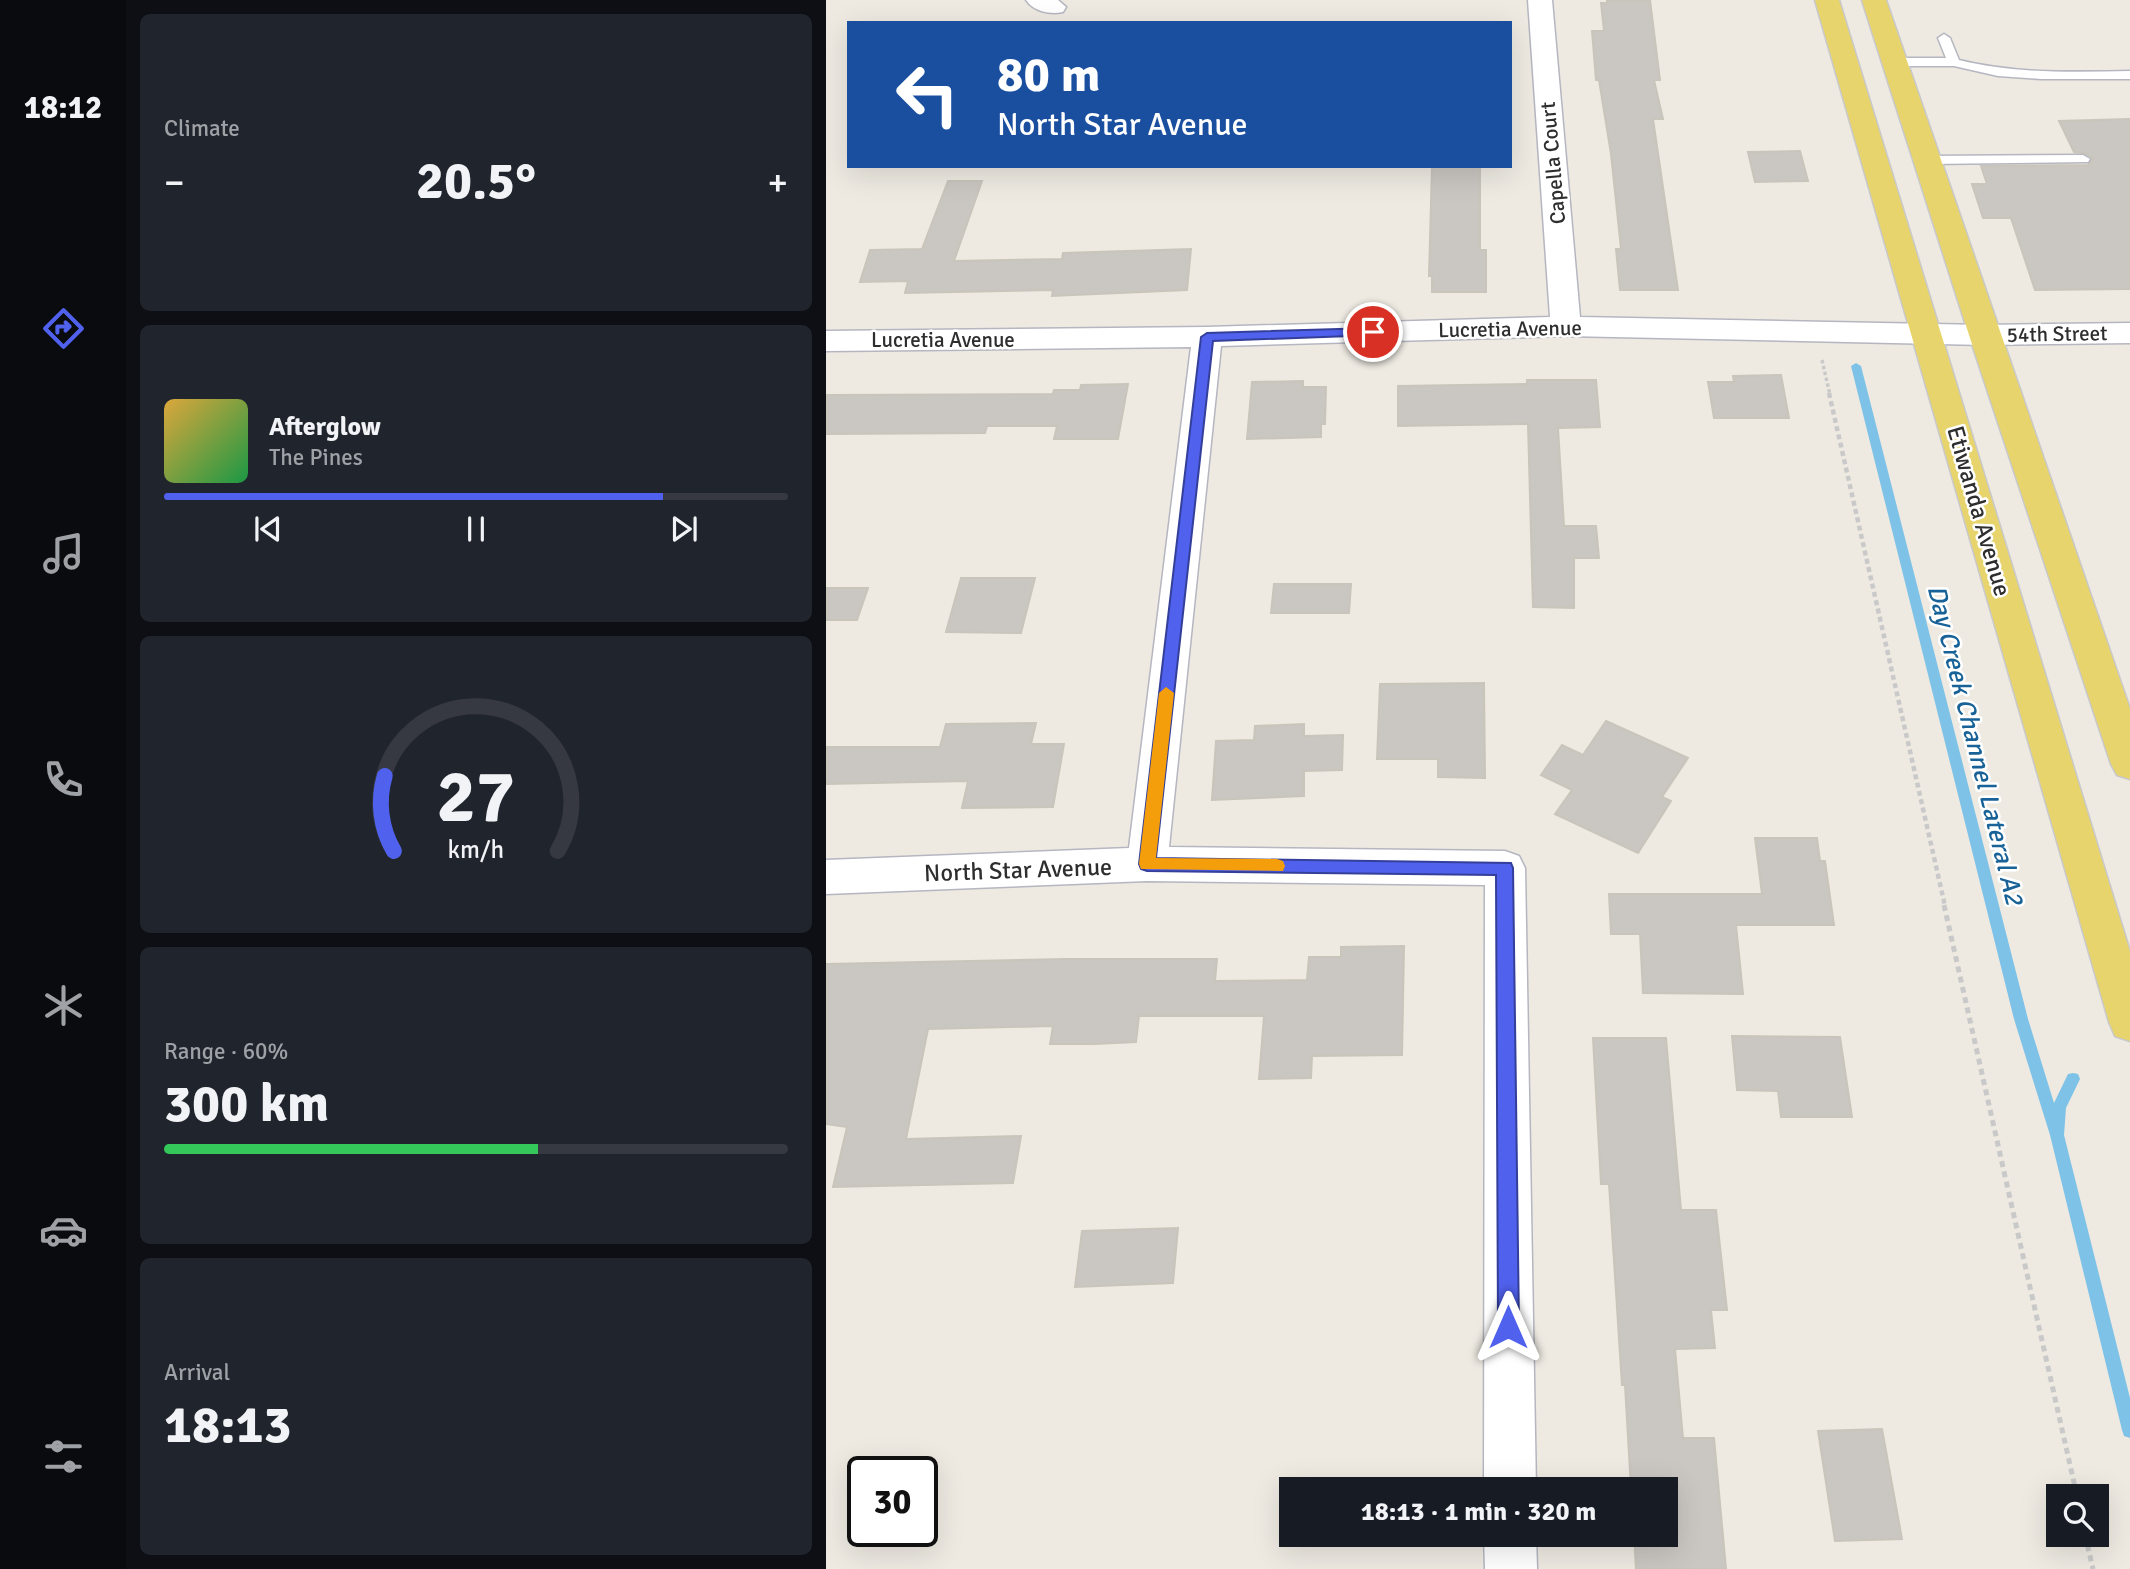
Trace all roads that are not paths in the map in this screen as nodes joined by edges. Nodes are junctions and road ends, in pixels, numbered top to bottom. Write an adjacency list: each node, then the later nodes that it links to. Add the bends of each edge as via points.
1 (1540, 0): 10 (street, Capella Court)
2 (1827, 0): 12 (main road, Etiwanda Avenue)
3 (1874, 0): 5 (main road)
4 (1944, 38): 6 (lane)
5 (1895, 62): 6 (lane); 9 (main road)
6 (1954, 62): 7 (lane, via 2026,76)
7 (2130, 75)
8 (2083, 159): 9 (lane)
9 (1928, 160): 13 (main road)
10 (1566, 327): 12 (street, Lucretia Avenue); 14 (street, Lucretia Avenue)
11 (2130, 333): 13 (street, 54th Street)
12 (1926, 334): 13 (street, Lucretia Avenue); 19 (main road, Etiwanda Avenue)
13 (1984, 335): 16 (main road)
14 (1207, 337): 15 (street, Lucretia Avenue); 17 (street)
15 (826, 341)
16 (2130, 764)
17 (1147, 864): 18 (street, North Star Avenue); 20 (street, North Star Avenue, via 1505,868)
18 (826, 877)
19 (2130, 1021)
20 (1510, 1477)
21 (1510, 1547): 22 (street)
22 (1511, 1569)

